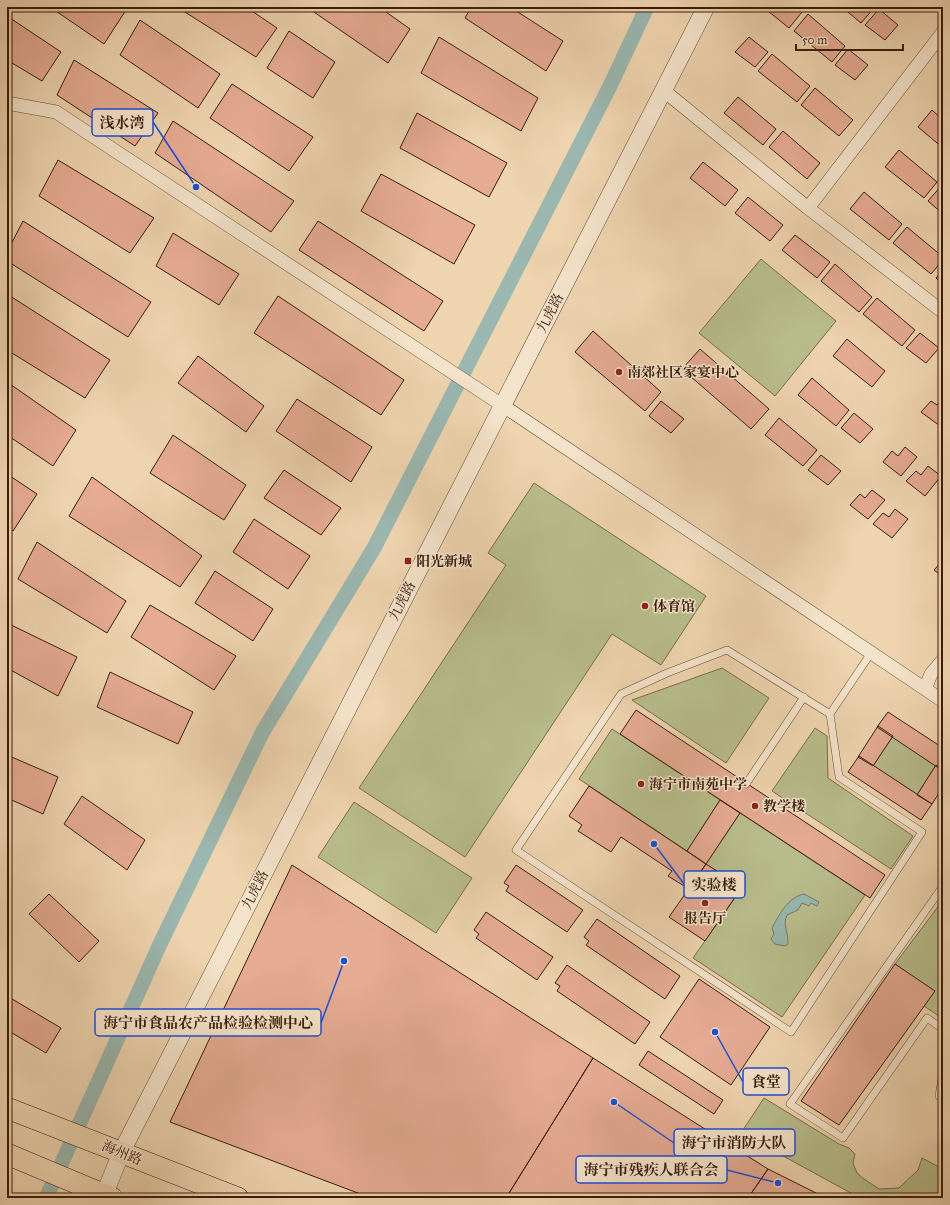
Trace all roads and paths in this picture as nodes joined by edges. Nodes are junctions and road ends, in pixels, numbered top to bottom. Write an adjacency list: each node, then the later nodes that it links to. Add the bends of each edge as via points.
1 (706, 7): 3 (street, 九虎路)
2 (943, 32): 5 (street)
3 (664, 90): 5 (street); 7 (street, 九虎路)
4 (7, 103): 7 (street, via 56,112)
5 (808, 208): 6 (street)
6 (943, 312)
7 (502, 405): 8 (street); 20 (street, 九虎路)
8 (871, 653): 10 (street); 13 (lane)
9 (943, 660): 10 (street)
10 (925, 689): 12 (street)
11 (804, 697): 13 (lane); 13 (lane, via 728,650 621,694 516,850 791,1032 922,832 839,777); 14 (lane)
12 (943, 701)
13 (830, 714)
14 (746, 784)
15 (943, 886): 16 (lane, via 790,1104 843,1138 927,1018)
16 (943, 1029)
17 (943, 1073): 18 (lane, via 939,1096)
18 (943, 1100)
19 (7, 1108): 20 (main road, 海州路)
20 (112, 1149): 22 (street, 九虎路); 23 (main road, 海州路)
21 (7, 1154): 22 (main road)
22 (106, 1197)
23 (238, 1198)

